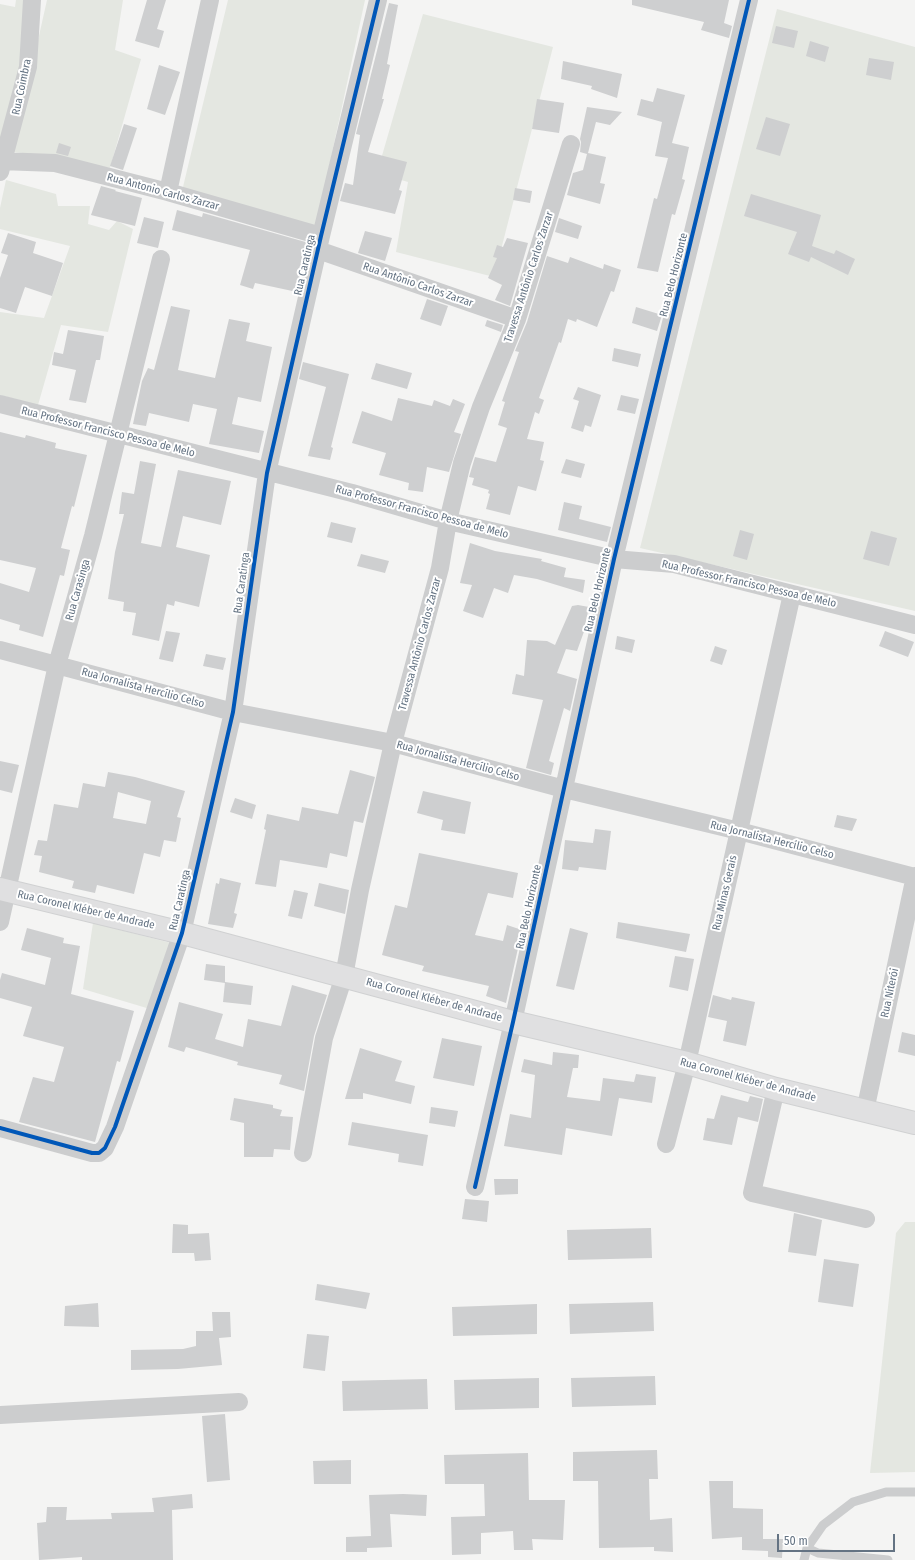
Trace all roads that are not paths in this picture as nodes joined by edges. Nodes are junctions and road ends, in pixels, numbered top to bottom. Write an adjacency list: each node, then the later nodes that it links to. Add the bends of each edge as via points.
1 (32, 0): 6 (street, Rua Coimbra, via 28,67)
2 (210, 0): 7 (street)
3 (378, 0): 8 (street, Rua Caratinga)
4 (749, 0): 15 (street, Rua Belo Horizonte)
5 (571, 144): 10 (street, Travessa Antônio Carlos Zarzar)
6 (1, 165): 7 (street, Rua Antonio Carlos Zarzar, via 55,163)
7 (168, 192): 8 (street, Rua Antonio Carlos Zarzar)
8 (320, 243): 10 (street, Rua Antônio Carlos Zarzar); 13 (street, Rua Caratinga)
9 (161, 259): 12 (street, Rua Carasinga)
10 (517, 319): 14 (street, Travessa Antônio Carlos Zarzar, via 468,442)
11 (0, 404): 12 (street, Rua Professor Francisco Pessoa de Melo)
12 (117, 435): 13 (street, Rua Professor Francisco Pessoa de Melo); 19 (street, Rua Carasinga, via 93,536)
13 (267, 473): 14 (street, Rua Professor Francisco Pessoa de Melo, via 352,493); 20 (street, Rua Caratinga)
14 (448, 521): 15 (street, Rua Professor Francisco Pessoa de Melo); 21 (street, Travessa Antônio Carlos Zarzar, via 440,568)
15 (614, 558): 16 (street, Rua Professor Francisco Pessoa de Melo, via 674,564); 22 (street, Rua Belo Horizonte)
16 (792, 594): 17 (street, Rua Professor Francisco Pessoa de Melo); 23 (street, Rua Minas Gerais)
17 (915, 625)
18 (0, 650): 19 (street, Rua Jornalista Hercílio Celso)
19 (57, 665): 20 (street, Rua Jornalista Hercílio Celso); 25 (street, Rua Carasinga)
20 (233, 712): 21 (street, Rua Jornalista Hercílio Celso); 27 (street, Rua Caratinga)
21 (393, 743): 22 (street, Rua Jornalista Hercílio Celso); 28 (street, Travessa Antônio Carlos Zarzar, via 360,890)
22 (564, 790): 23 (street, Rua Jornalista Hercílio Celso); 29 (street, Rua Belo Horizonte)
23 (739, 831): 24 (street, Rua Jornalista Hercílio Celso); 30 (street, Rua Minas Gerais)
24 (915, 877): 32 (street, Rua Niterói)
25 (4, 890): 26 (street, Rua Carasinga); 27 (main road, Rua Coronel Kléber de Andrade)
26 (0, 922)
27 (182, 933): 28 (main road, Rua Coronel Kléber de Andrade); 34 (street, Rua Caratinga, via 105,1148 99,1153 92,1153)
28 (344, 976): 29 (main road, Rua Coronel Kléber de Andrade); 36 (street, Travessa Antônio Carlos Zarzar, via 324,1038)
29 (514, 1022): 30 (main road, Rua Coronel Kléber de Andrade); 37 (street, Rua Belo Horizonte)
30 (687, 1063): 31 (main road, Rua Coronel Kléber de Andrade); 35 (street, Rua Minas Gerais)
31 (776, 1089): 32 (main road, Rua Coronel Kléber de Andrade); 38 (street, via 752,1193)
32 (865, 1111): 33 (main road, Rua Coronel Kléber de Andrade)
33 (915, 1123)
34 (0, 1128)
35 (666, 1144)
36 (303, 1153)
37 (475, 1187)
38 (866, 1219)
39 (239, 1402): 40 (street)
40 (0, 1415)
41 (915, 1492): 42 (lane, via 886,1492 853,1502 823,1525)
42 (807, 1548): 43 (lane); 44 (lane, via 818,1553)
43 (804, 1560)
44 (888, 1560)

